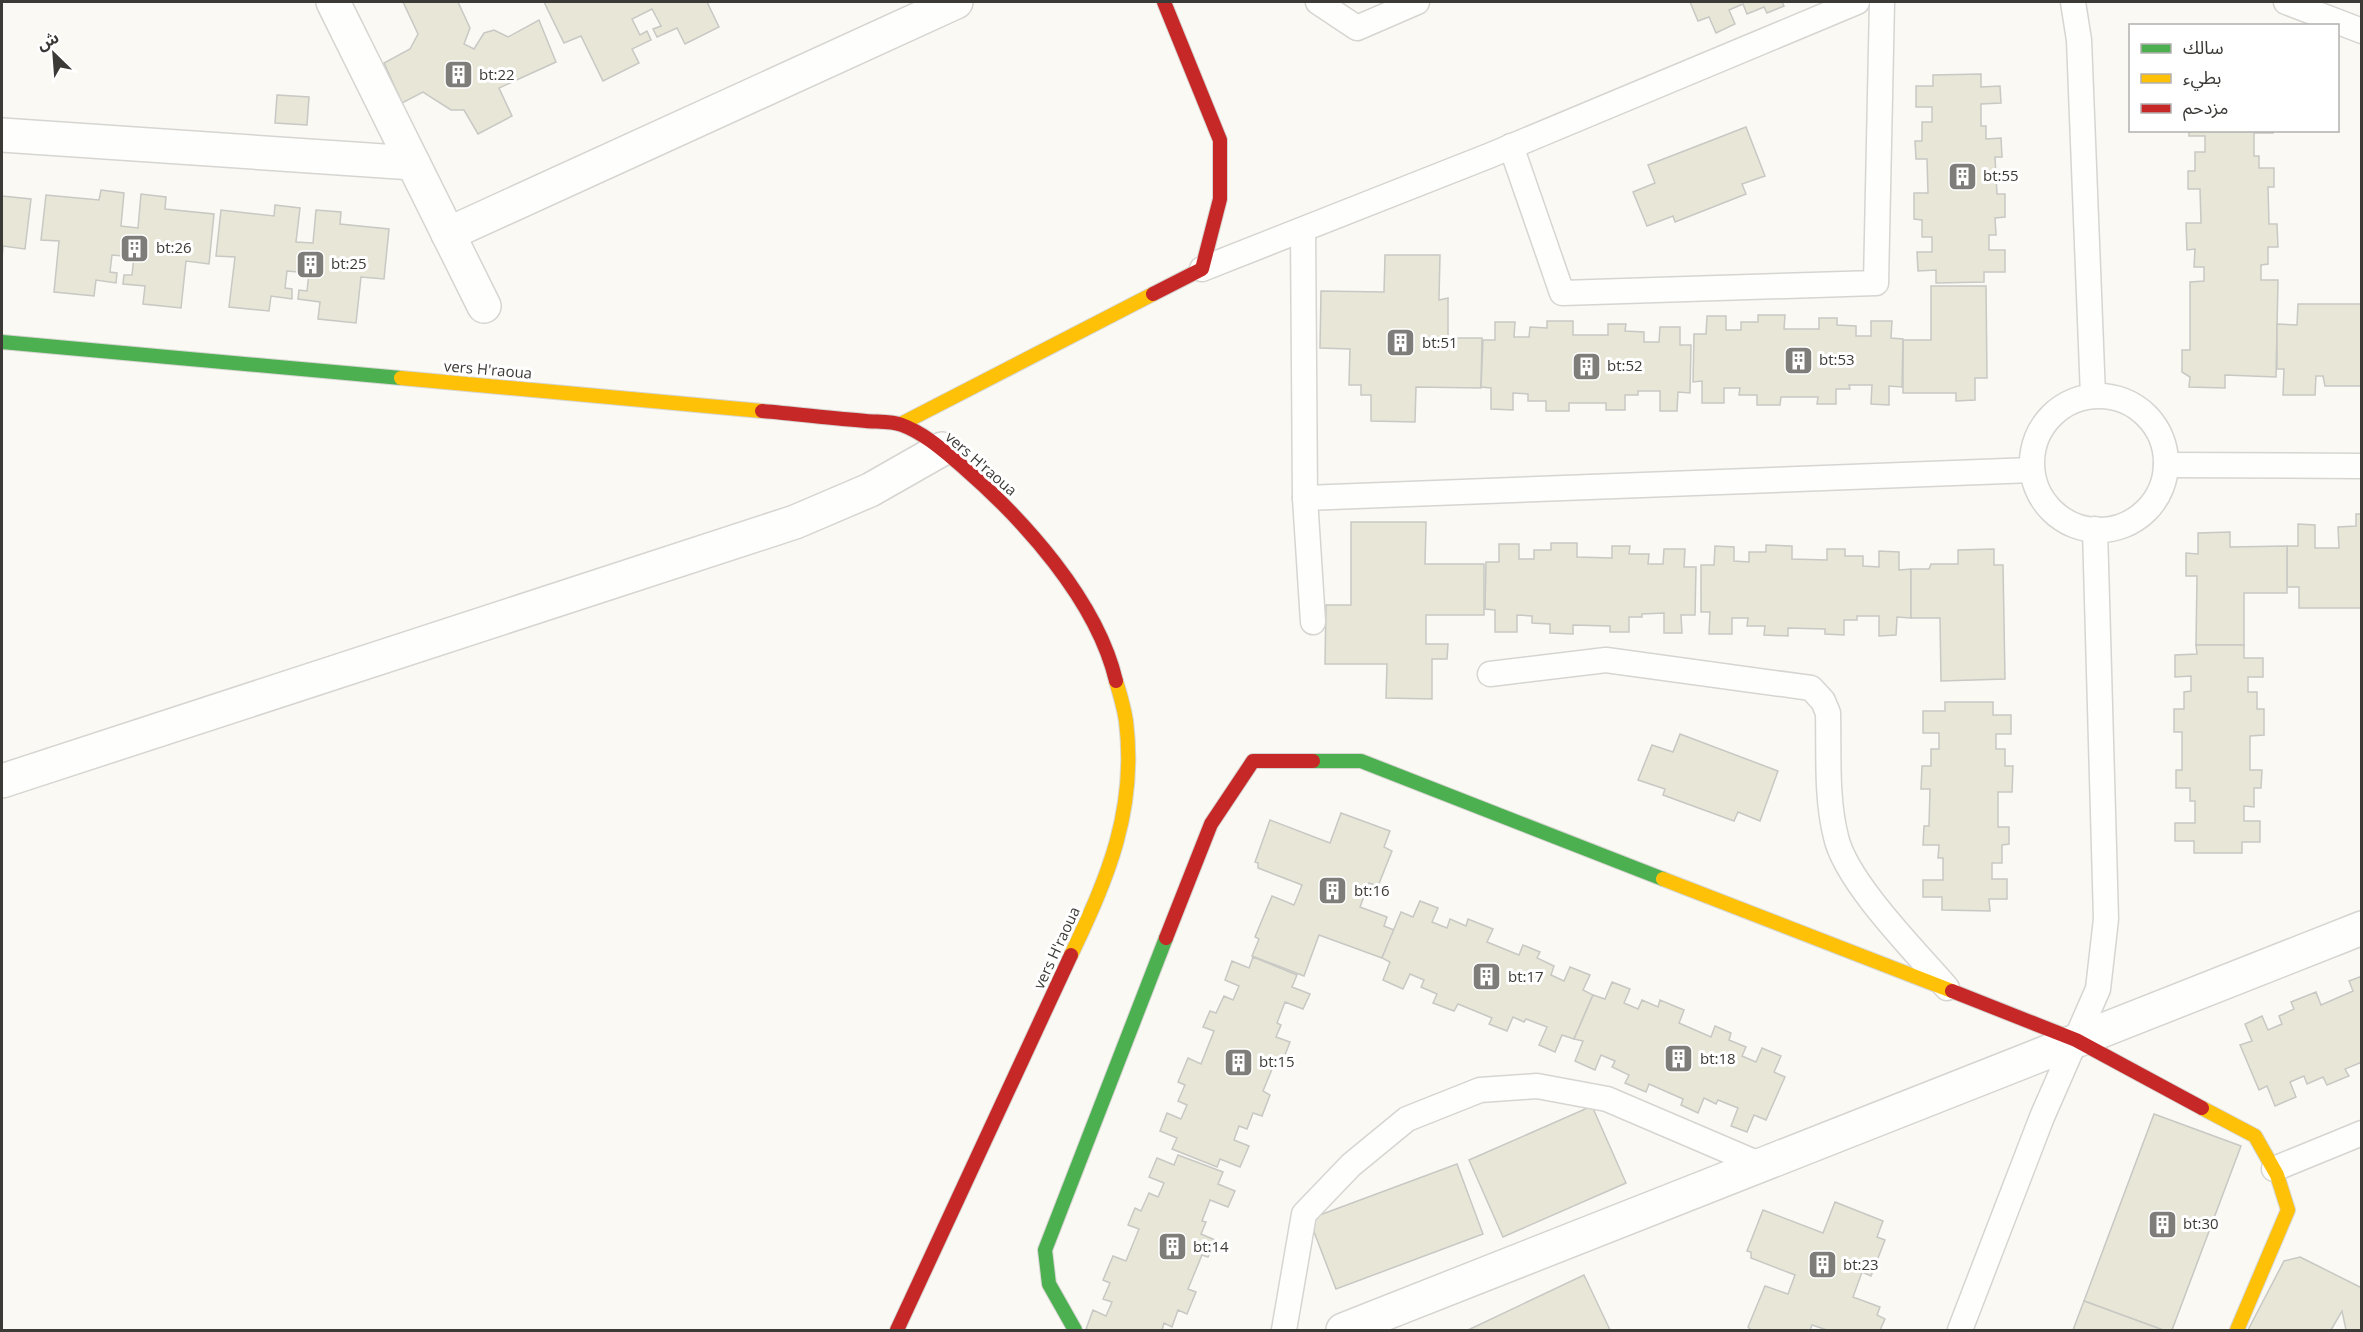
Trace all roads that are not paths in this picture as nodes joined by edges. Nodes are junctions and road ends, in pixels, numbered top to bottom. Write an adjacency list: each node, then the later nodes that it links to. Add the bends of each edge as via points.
1 (333, 2): 13 (street)
2 (956, 2): 15 (street)
3 (1164, 2): 16 (street, via 1220,140 1220,199)
4 (1318, 2): 5 (lane, via 1357,28)
5 (1417, 2)
6 (1857, 2): 12 (lane)
7 (1882, 2): 12 (lane, via 1876,283 1562,293)
8 (2073, 2): 19 (lane, via 2079,40)
9 (2286, 2): 10 (lane)
10 (2361, 31)
11 (2, 135): 13 (street)
12 (1511, 146): 14 (lane)
13 (413, 163): 15 (street)
14 (1303, 230): 16 (lane); 25 (lane)
15 (448, 234): 17 (street)
16 (1202, 269): 20 (street)
17 (484, 306)
18 (2, 342): 20 (street, vers H'raoua)
19 (2093, 396): 22 (lane, via 2116,398 2137,407 2153,423 2163,443); 24 (lane, via 2063,407 2040,429 2033,449)
20 (901, 424): 21 (street, vers H'raoua)
21 (942, 449): 29 (street, via 870,490 795,522); 36 (street, vers H'raoua, via 1022,522 1059,567 1090,616 1114,668 1126,719 1129,768 1123,819 1103,887)
22 (2166, 465): 23 (lane); 26 (lane, via 2161,488 2149,507 2131,522)
23 (2361, 466)
24 (2032, 471): 25 (lane); 26 (lane, via 2038,491 2050,509 2067,522)
25 (1305, 498): 27 (lane)
26 (2095, 529): 32 (lane, via 2106,919 2098,989)
27 (1313, 622)
28 (1490, 674): 31 (lane, via 1606,660 1811,688 1828,713 1836,839 1852,874)
29 (2, 781)
30 (2361, 928): 32 (street)
31 (1949, 990): 32 (street); 37 (street, via 1361,761 1253,761 1211,824 1045,1250 1049,1284)
32 (2076, 1040): 34 (street); 35 (street, via 2255,1136); 40 (lane)
33 (2361, 1133): 35 (lane)
34 (1759, 1164): 38 (lane, via 1607,1099 1537,1086 1480,1090 1407,1119 1351,1165 1304,1214); 39 (street)
35 (2274, 1169): 41 (street, via 2288,1210)
36 (897, 1330)
37 (1075, 1330)
38 (1284, 1330)
39 (1343, 1330)
40 (1960, 1330)
41 (2237, 1330)

